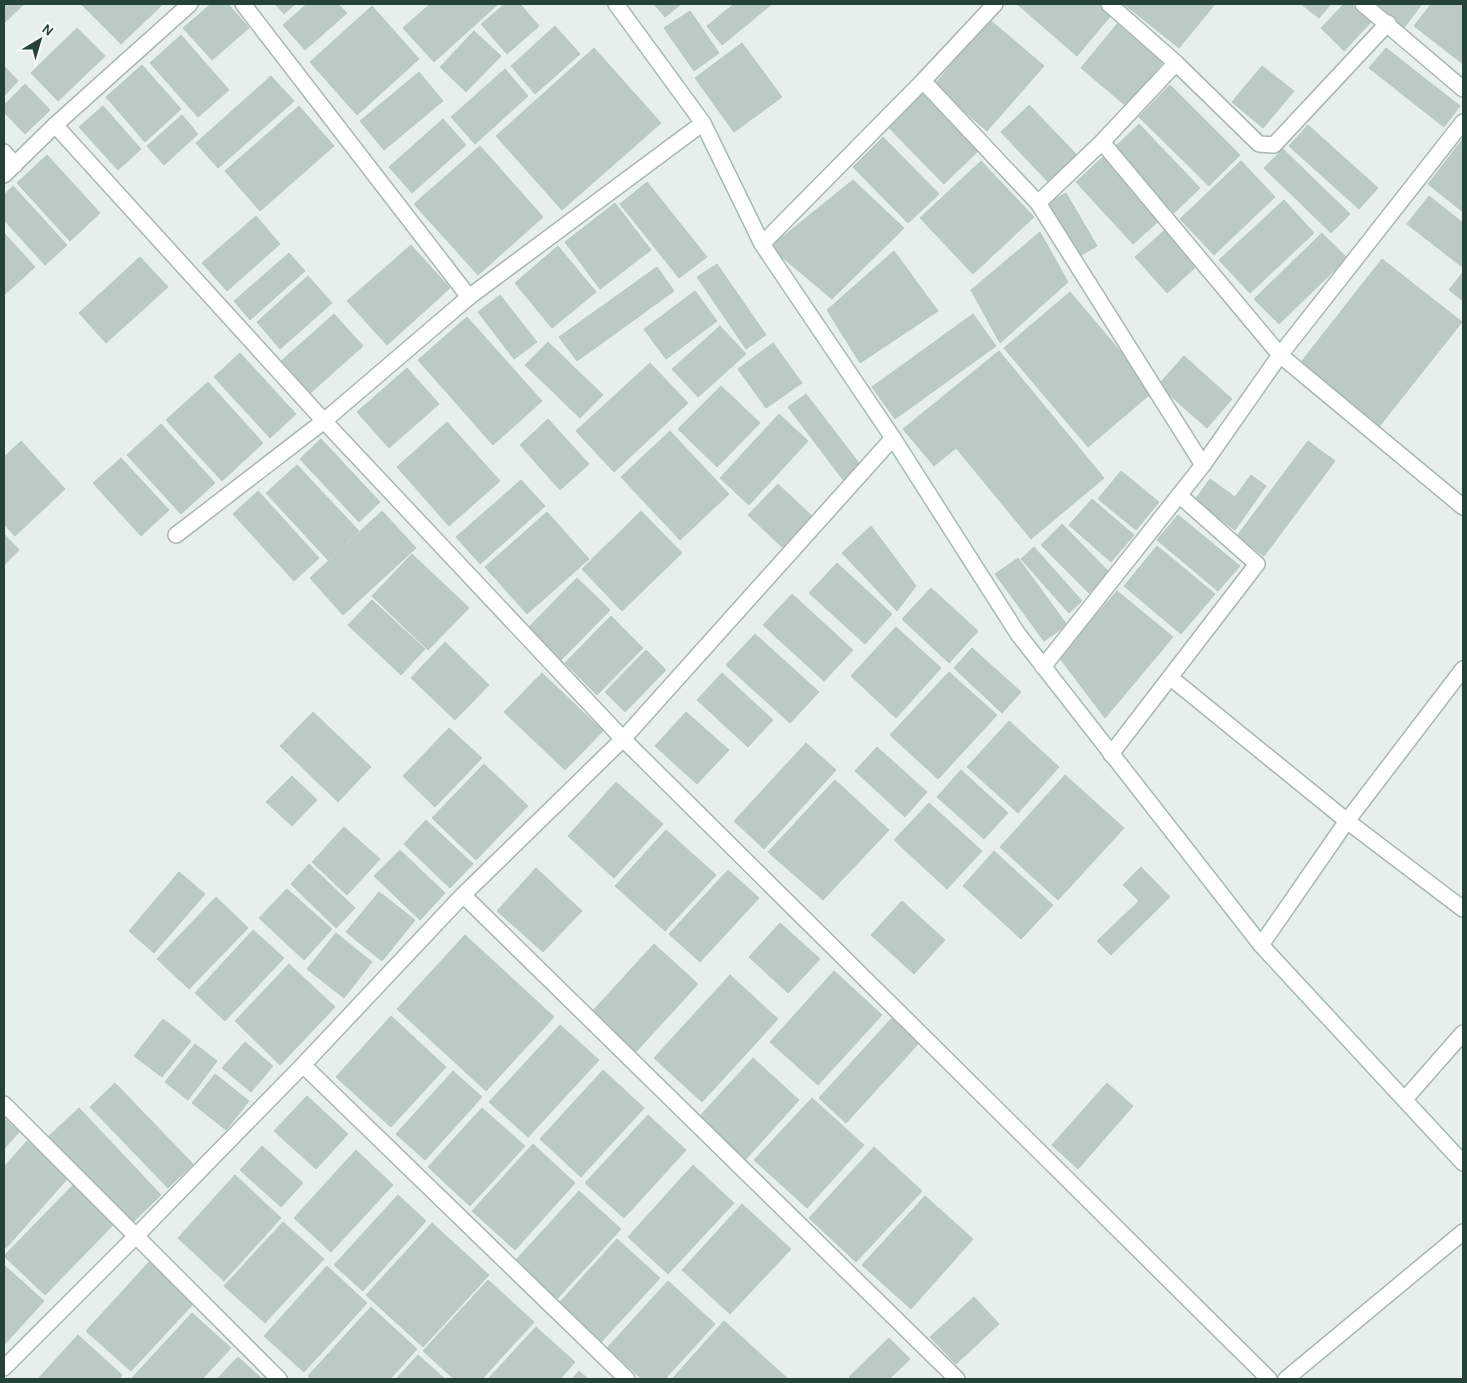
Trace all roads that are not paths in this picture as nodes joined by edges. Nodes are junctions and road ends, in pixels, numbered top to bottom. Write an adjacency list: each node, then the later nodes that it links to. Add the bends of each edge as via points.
1 (190, 4): 13 (street)
2 (244, 4): 19 (street)
3 (616, 4): 12 (street)
4 (995, 4): 9 (street)
5 (1109, 4): 8 (street)
6 (1363, 4): 7 (street)
7 (1388, 23): 8 (street, via 1274,145 1260,144); 10 (street)
8 (1176, 63): 14 (street)
9 (923, 81): 17 (street); 18 (street)
10 (1463, 89)
11 (1463, 122): 20 (street)
12 (703, 123): 18 (street); 19 (street)
13 (55, 124): 16 (street); 21 (street)
14 (1102, 142): 17 (street); 20 (street)
15 (4, 152): 16 (street)
16 (9, 170)
17 (1038, 203): 23 (street)
18 (762, 244): 22 (street)
19 (469, 297): 21 (street)
20 (1280, 355): 23 (street); 25 (street)
21 (324, 421): 26 (street); 30 (street)
22 (893, 438): 27 (street, via 1018,634); 30 (street)
23 (1203, 466): 24 (street)
24 (1179, 495): 27 (street); 29 (street, via 1258,564)
25 (1463, 507)
26 (176, 535)
27 (1043, 667): 31 (street)
28 (1463, 669): 32 (street)
29 (1170, 678): 31 (street); 32 (street)
30 (623, 739): 33 (street); 47 (street)
31 (1111, 754): 35 (street)
32 (1347, 821): 34 (street); 35 (street)
33 (464, 895): 37 (street); 46 (street)
34 (1463, 909)
35 (1261, 945): 38 (street)
36 (1463, 1033): 38 (street)
37 (303, 1065): 42 (street); 45 (street)
38 (1405, 1099): 40 (street)
39 (4, 1104): 42 (street)
40 (1463, 1163)
41 (1463, 1232): 48 (street)
42 (136, 1236): 43 (street); 44 (street)
43 (4, 1368)
44 (279, 1379)
45 (627, 1379)
46 (957, 1379)
47 (1269, 1379)
48 (1286, 1379)

